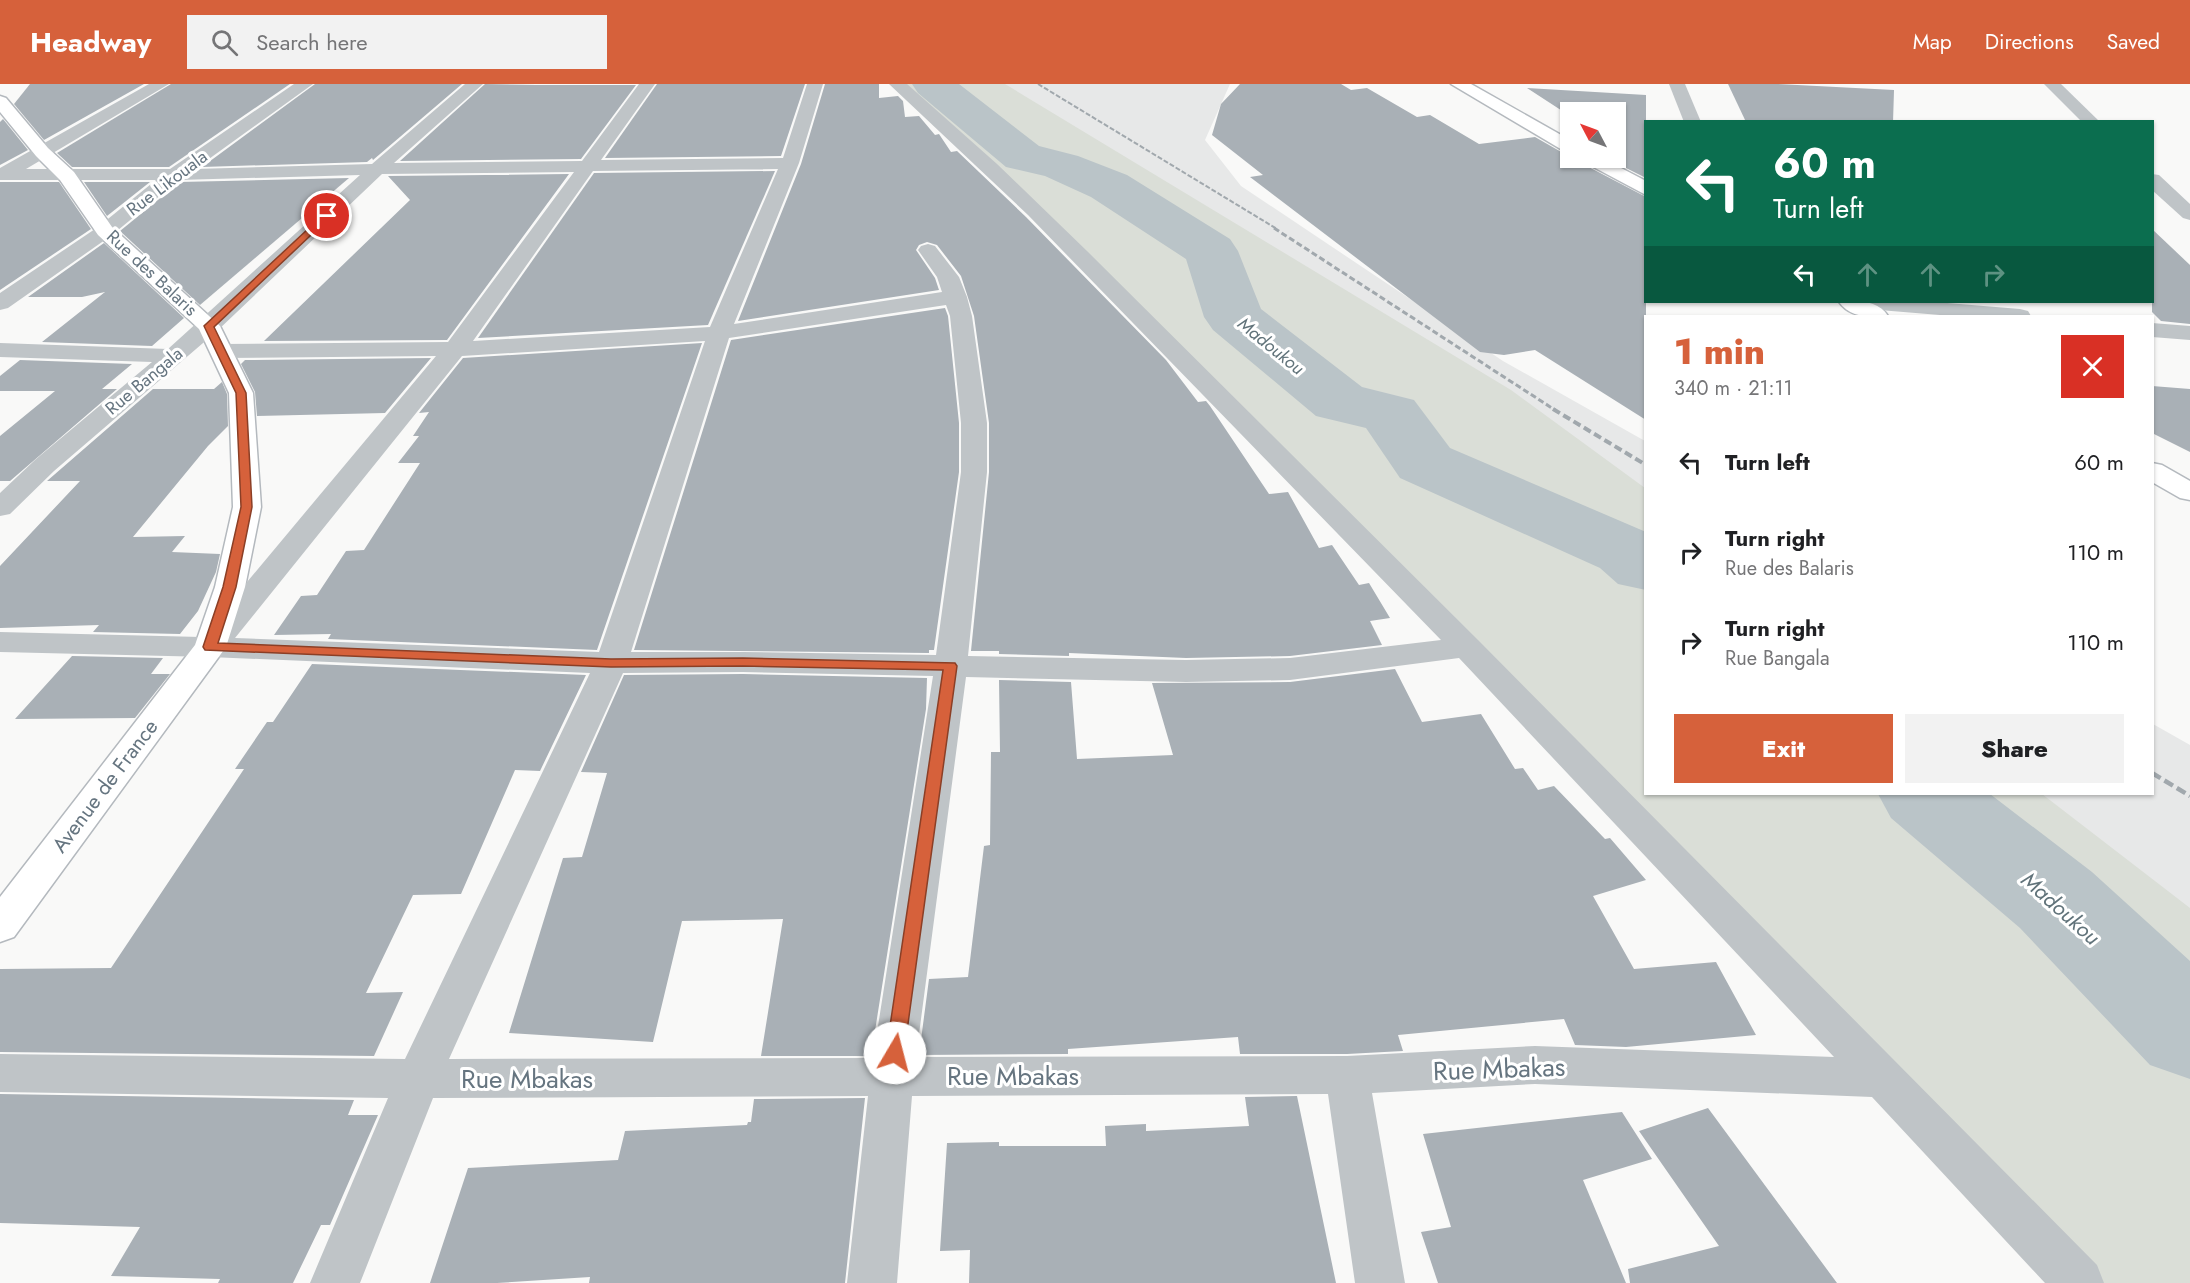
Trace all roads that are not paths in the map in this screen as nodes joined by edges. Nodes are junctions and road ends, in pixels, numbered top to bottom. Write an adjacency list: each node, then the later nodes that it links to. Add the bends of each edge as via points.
1 (161, 84): 14 (street)
2 (305, 84): 20 (street, Rue Likouala)
3 (475, 84): 18 (street, Rue Bangala)
4 (647, 84): 16 (street)
5 (814, 84): 15 (street)
6 (897, 84): 46 (street, via 972,148)
7 (1459, 84): 13 (main road)
8 (1677, 84): 11 (street)
9 (2052, 84): 12 (street)
10 (0, 101): 14 (main road, Rue des Balaris)
11 (1692, 120)
12 (2090, 120)
13 (1560, 141)
14 (42, 152): 19 (street); 21 (main road, Rue des Balaris)
15 (790, 163): 16 (street); 35 (street)
16 (587, 165): 18 (street); 37 (street)
17 (1608, 168): 23 (main road)
18 (377, 169): 20 (street); 33 (street, Rue Bangala)
19 (2, 175): 21 (street)
20 (174, 175): 21 (street); 25 (street, Rue Likouala)
21 (67, 176): 25 (main road, Rue des Balaris)
22 (2154, 180): 24 (street)
23 (1644, 188)
24 (2190, 214)
25 (105, 231): 28 (street, Rue Likouala); 33 (main road, Rue des Balaris)
26 (928, 250): 27 (street, via 948,277)
27 (956, 297): 35 (street); 48 (street, via 974,423 974,472)
28 (0, 303)
29 (1852, 303): 31 (main road)
30 (1878, 303): 32 (street)
31 (1875, 315)
32 (2008, 315)
33 (209, 326): 39 (main road, Rue des Balaris); 40 (street, Rue Bangala)
34 (2154, 330): 36 (street)
35 (719, 333): 37 (street); 47 (street)
36 (2190, 333)
37 (455, 349): 39 (street); 45 (street)
38 (0, 350): 40 (street)
39 (222, 351): 45 (main road, Rue des Balaris, via 241,393 246,507 230,587)
40 (173, 356): 43 (street, Rue Bangala)
41 (2154, 472): 42 (main road)
42 (2190, 492)
43 (0, 508)
44 (0, 642): 45 (street)
45 (210, 647): 47 (street); 49 (main road, Avenue de France)
46 (1467, 647): 48 (street, via 1290,669); 53 (street)
47 (611, 663): 48 (street); 54 (street)
48 (951, 666): 51 (street)
49 (0, 926)
50 (0, 1073): 54 (street, Rue Mbakas)
51 (892, 1076): 52 (street, Rue Mbakas); 54 (street, Rue Mbakas); 56 (street)
52 (1347, 1076): 53 (street, Rue Mbakas, via 1535,1065); 57 (street)
53 (1882, 1078): 58 (street)
54 (418, 1079): 55 (street)
55 (335, 1283)
56 (872, 1283)
57 (1380, 1283)
58 (2079, 1283)

